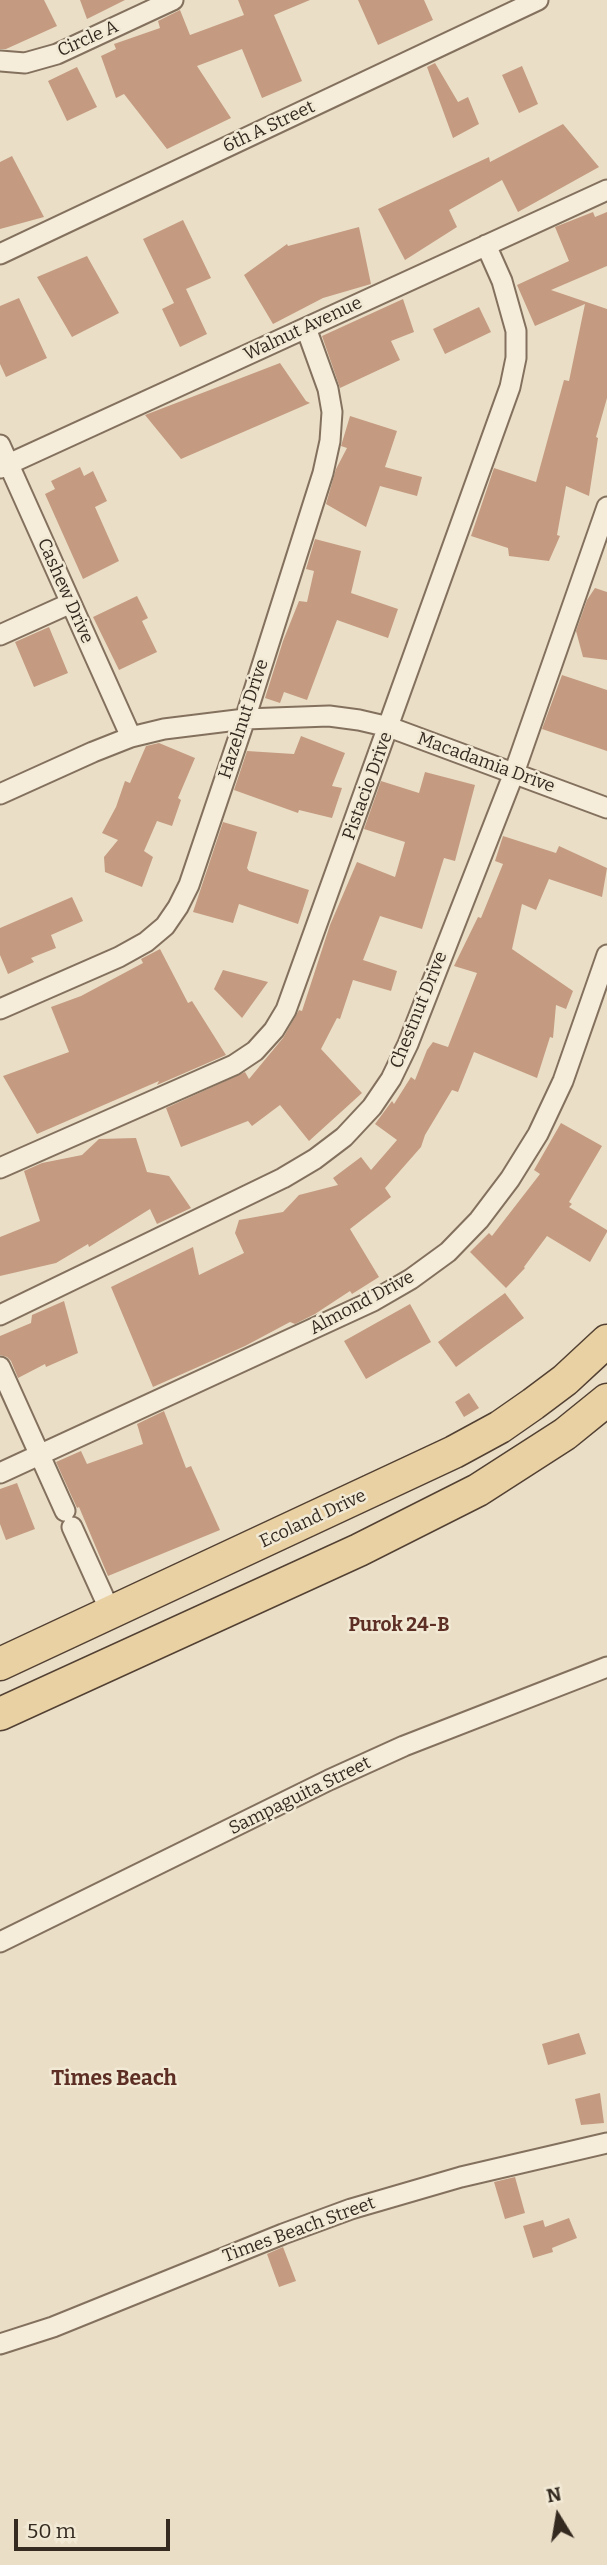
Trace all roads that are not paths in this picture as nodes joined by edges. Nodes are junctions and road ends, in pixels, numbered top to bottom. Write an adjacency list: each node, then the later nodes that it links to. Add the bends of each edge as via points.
1 (173, 0): 3 (street, Circle A, via 57,54 25,63)
2 (538, 0): 6 (street, 6th A Street)
3 (0, 61)
4 (607, 190): 5 (street, Walnut Avenue)
5 (486, 245): 7 (street, Walnut Avenue); 14 (street, Pistacio Drive, via 511,308 516,358 510,387)
6 (0, 254)
7 (306, 328): 9 (street, Walnut Avenue); 13 (street, Hazelnut Drive, via 328,389 330,441)
8 (0, 445): 9 (street, Cashew Drive)
9 (4, 466): 11 (street, Cashew Drive)
10 (607, 507): 16 (street, Chestnut Drive)
11 (71, 603): 12 (street); 15 (street, Cashew Drive)
12 (0, 635)
13 (245, 719): 14 (street, Macadamia Drive, via 330,716); 15 (street, Macadamia Drive); 20 (street, Hazelnut Drive, via 188,885 165,926 119,957)
14 (389, 727): 16 (street, Macadamia Drive); 21 (street, Pistacio Drive, via 286,1010 274,1030 234,1065)
15 (131, 737): 17 (street, Macadamia Drive)
16 (514, 773): 18 (street, Macadamia Drive); 22 (street, Chestnut Drive, via 408,1044 391,1079 363,1117 344,1137 283,1178)
17 (0, 794)
18 (607, 808)
19 (607, 955): 26 (street, Almond Drive, via 563,1081 538,1134 479,1220 448,1252 373,1301)
20 (0, 1009)
21 (0, 1168)
22 (0, 1315)
23 (607, 1341): 28 (main road, Ecoland Drive, via 573,1373 500,1427)
24 (0, 1367): 26 (street)
25 (607, 1400): 31 (main road, via 565,1434 478,1490 359,1550)
26 (40, 1456): 27 (street, Almond Drive); 28 (street)
27 (0, 1474)
28 (111, 1613): 29 (main road, Ecoland Drive)
29 (0, 1664)
30 (607, 1667): 32 (street, Sampaguita Street, via 404,1746)
31 (0, 1714)
32 (0, 1942)
33 (607, 2143): 34 (street, Times Beach Street, via 461,2177 351,2209 53,2328)
34 (0, 2344)

